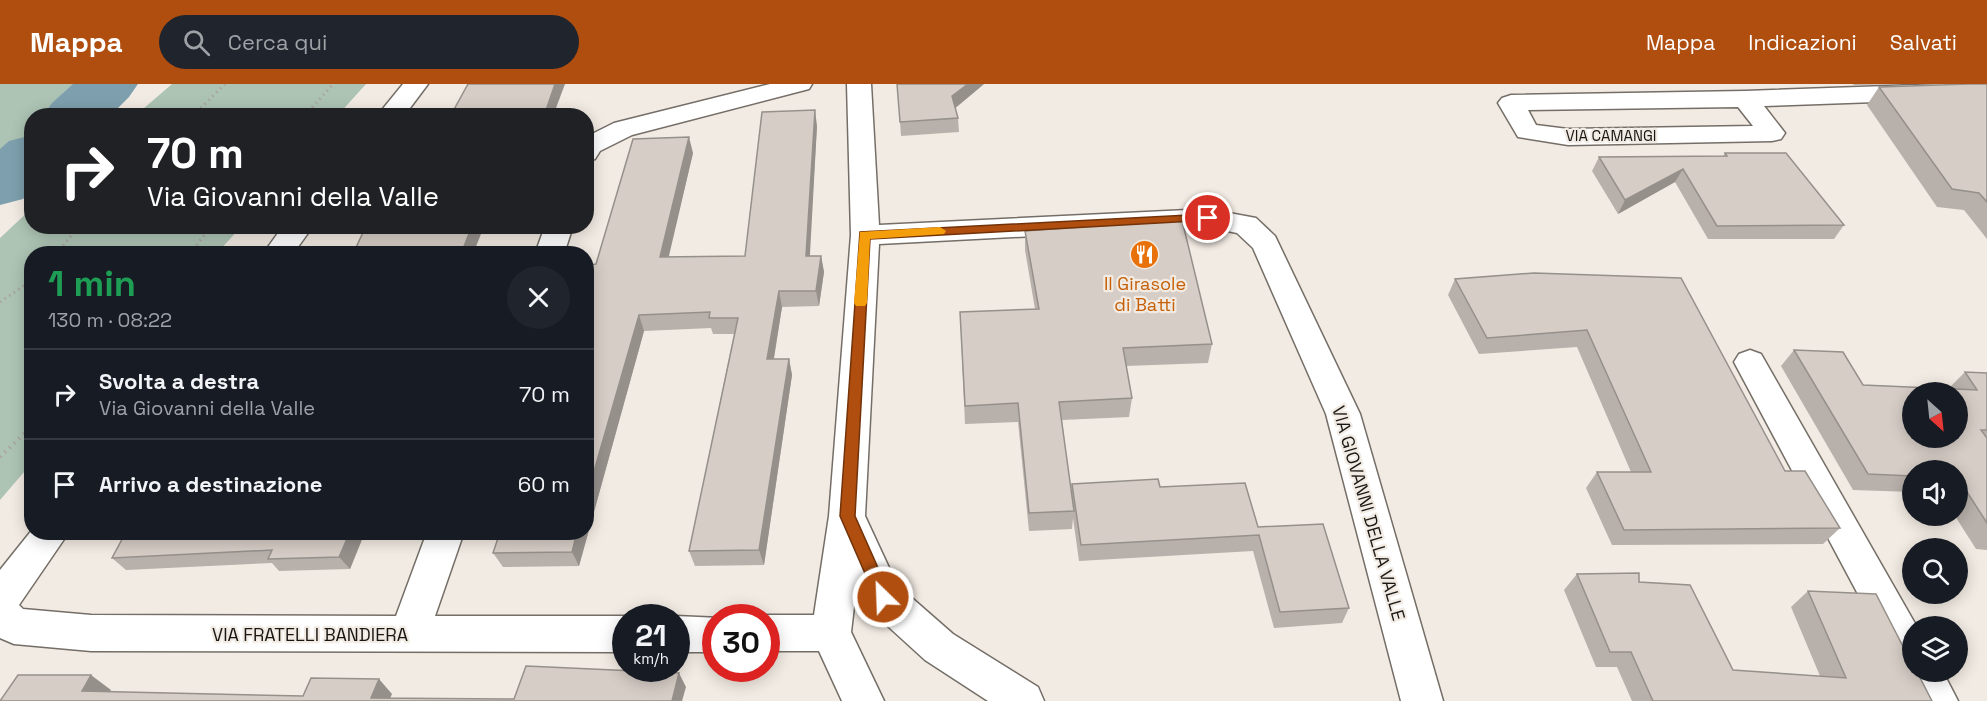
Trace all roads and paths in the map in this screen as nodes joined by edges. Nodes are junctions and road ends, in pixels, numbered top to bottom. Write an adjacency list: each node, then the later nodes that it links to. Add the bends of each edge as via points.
1 (225, 84): 8 (path)
2 (333, 84): 9 (path)
3 (416, 84): 10 (street)
4 (800, 84): 11 (street, via 623,129)
5 (859, 84): 14 (street)
6 (1987, 90): 7 (street, VIA CAMANGI)
7 (1745, 99): 7 (street, VIA CAMANGI, via 1533,103 1511,103 1527,131 1568,137 1772,133)
8 (201, 108)
9 (312, 108)
10 (396, 108)
11 (594, 144)
12 (72, 234): 15 (path)
13 (293, 234): 16 (street)
14 (865, 235): 22 (street); 35 (street, VIA GIOVANNI DELLA VALLE, via 1176,218 1208,218 1245,225 1265,243 1343,414)
15 (63, 246)
16 (283, 246)
17 (24, 286): 18 (path)
18 (0, 302)
19 (1750, 362): 31 (street)
20 (24, 434): 21 (path)
21 (0, 458)
22 (847, 516): 28 (street); 34 (street, via 883,597 939,647)
23 (45, 540): 25 (street)
24 (443, 540): 30 (street)
25 (0, 600)
26 (0, 612): 30 (street, VIA FRATELLI BANDIERA, via 14,626 91,633)
27 (780, 633): 28 (street)
28 (831, 633): 33 (street)
29 (612, 634): 30 (street, VIA FRATELLI BANDIERA)
30 (409, 635)
31 (1902, 638)
32 (1927, 682): 36 (street)
33 (863, 701)
34 (1023, 701)
35 (1422, 701)
36 (1937, 701)

